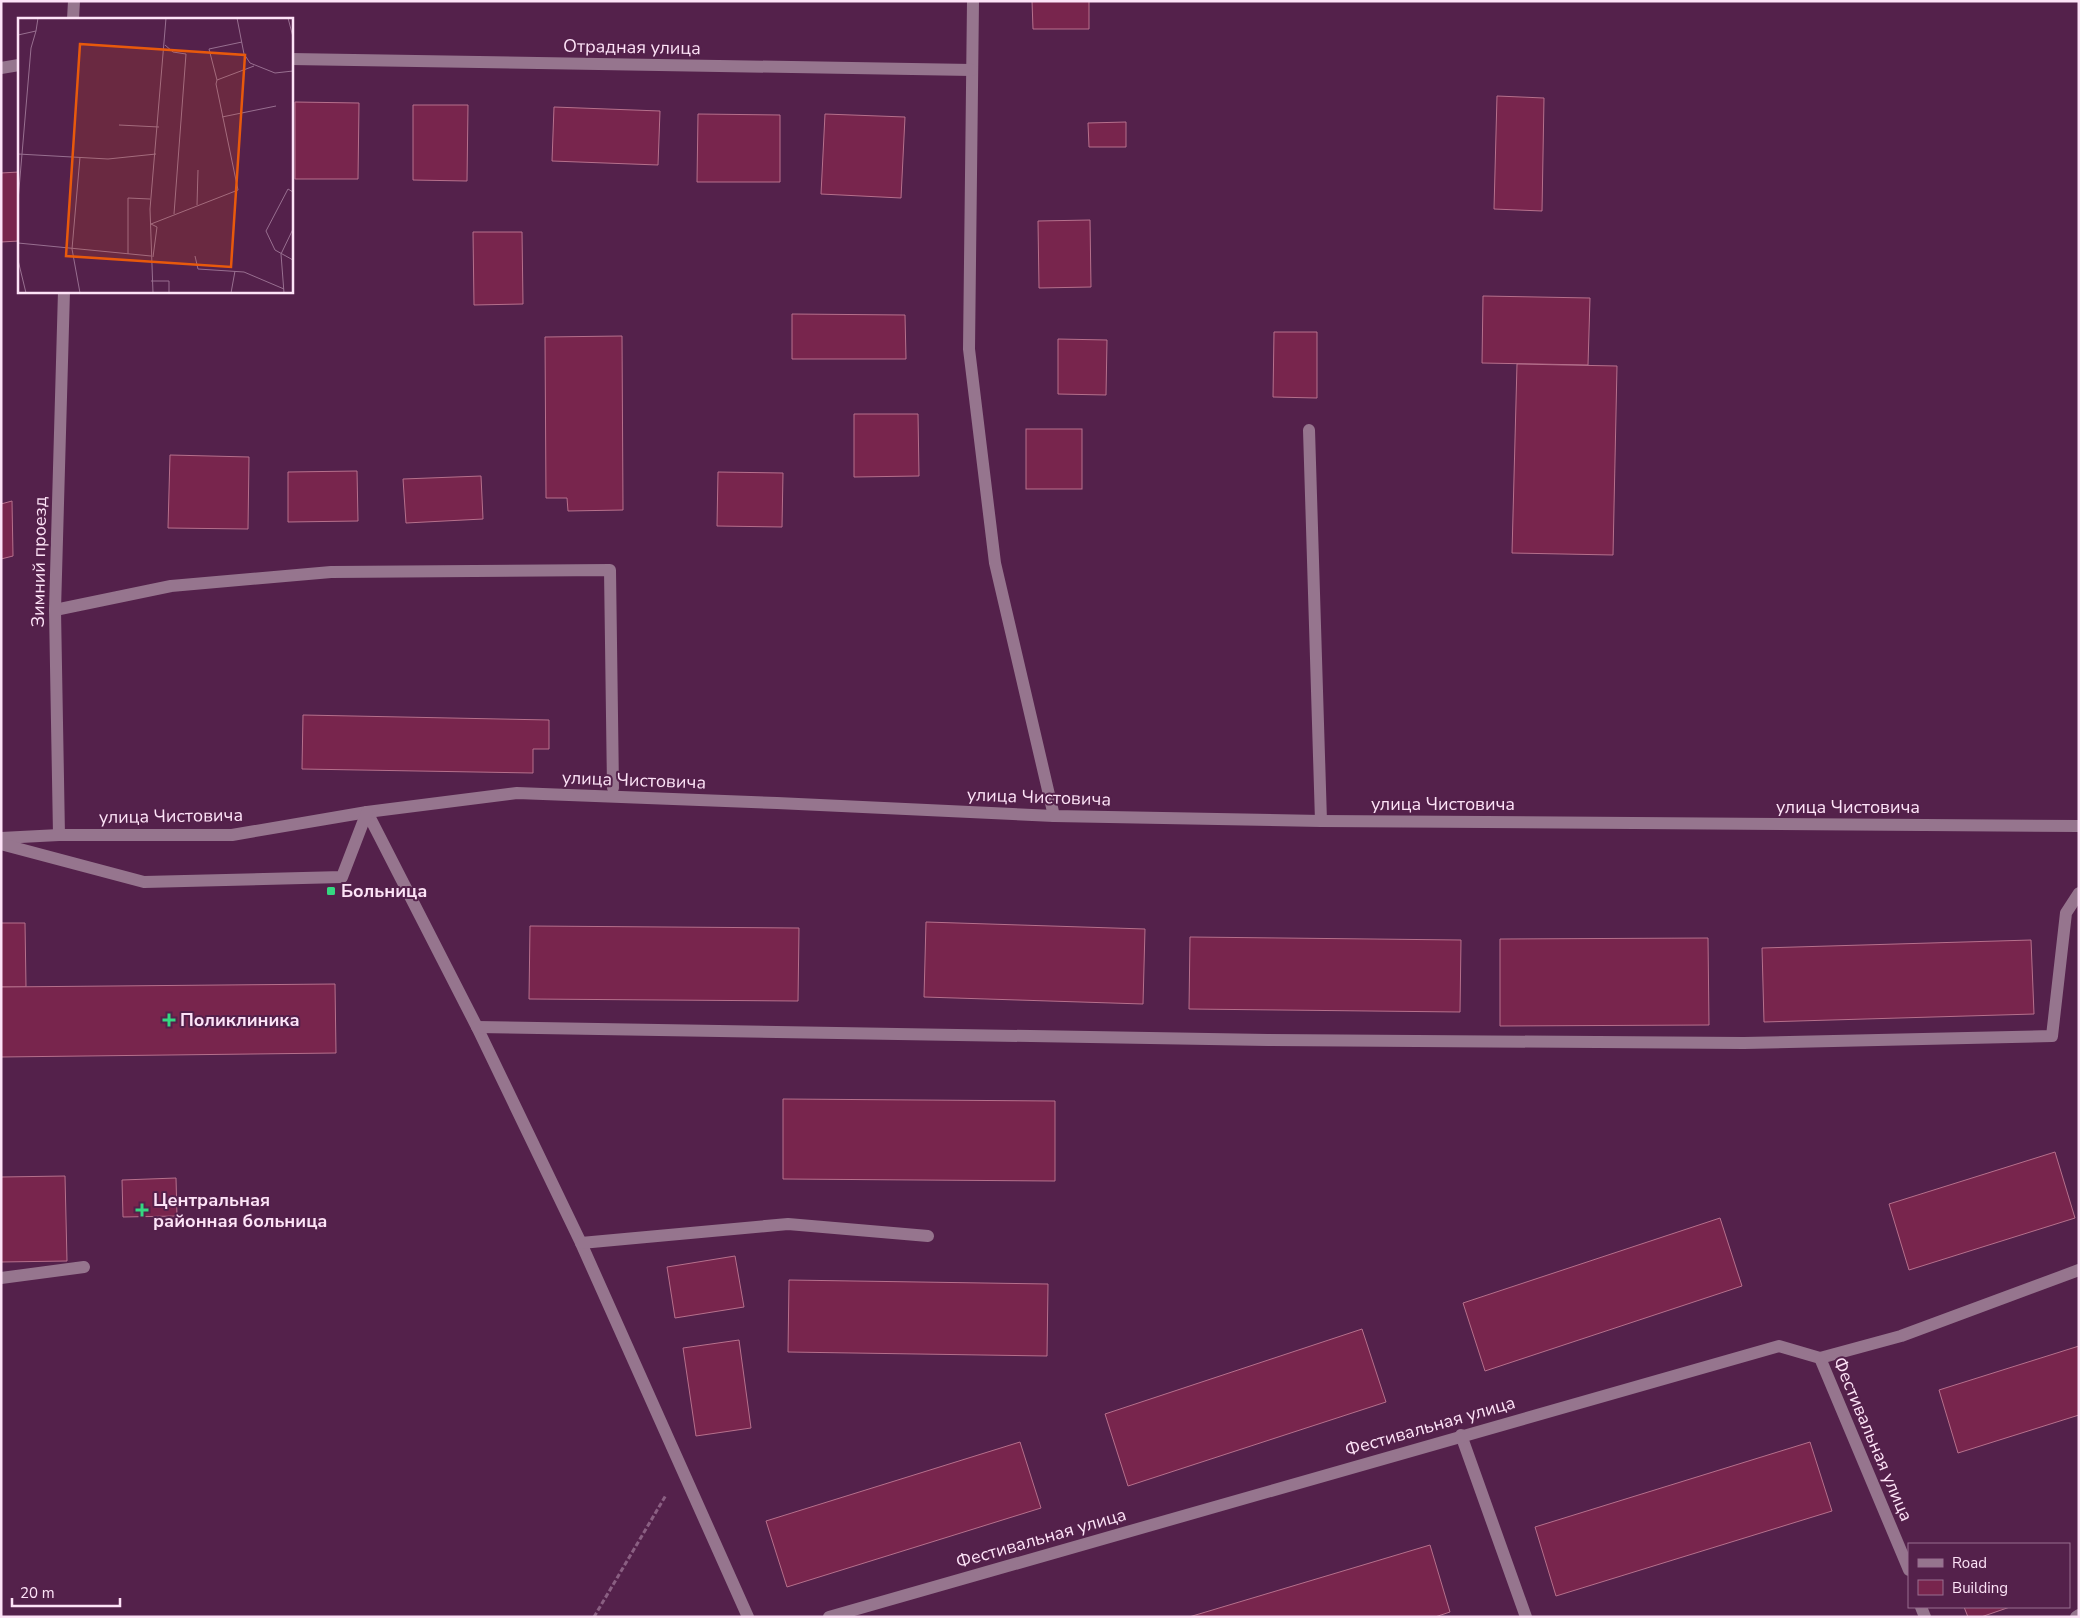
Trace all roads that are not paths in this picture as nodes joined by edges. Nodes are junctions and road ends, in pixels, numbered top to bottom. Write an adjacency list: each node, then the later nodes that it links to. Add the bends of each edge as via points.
1 (74, 1): 3 (street)
2 (973, 1): 7 (street)
3 (73, 18)
4 (292, 59): 7 (street, Отрадная улица)
5 (18, 65): 6 (street)
6 (1, 68)
7 (972, 70): 13 (street, via 969,349 996,563)
8 (64, 292): 10 (street, Зимний проезд)
9 (1309, 430): 14 (street)
10 (55, 610): 11 (street, via 171,586 331,572 610,570); 16 (street, Зимний проезд)
11 (613, 788)
12 (367, 812): 13 (street, улица Чистовича, via 517,793); 16 (street, улица Чистовича, via 232,835); 18 (street, via 342,877 144,882); 20 (street)
13 (1054, 816): 14 (street, улица Чистовича)
14 (1321, 820): 15 (street, улица Чистовича)
15 (2079, 826)
16 (59, 834): 17 (street, улица Чистовича)
17 (1, 838)
18 (1, 844)
19 (2079, 893): 20 (street, via 2066,913 2052,1036 1744,1043 1278,1040)
20 (477, 1027): 22 (street)
21 (928, 1236): 22 (street, via 788,1224)
22 (581, 1243): 29 (street)
23 (84, 1268): 25 (street)
24 (2079, 1270): 26 (street, via 1901,1336)
25 (1, 1278)
26 (1820, 1358): 27 (street, Фестивальная улица, via 1779,1346); 28 (street, Фестивальная улица)
27 (1461, 1435): 30 (street, Фестивальная улица); 31 (street)
28 (1908, 1568)
29 (748, 1617)
30 (829, 1617)
31 (1526, 1617)

